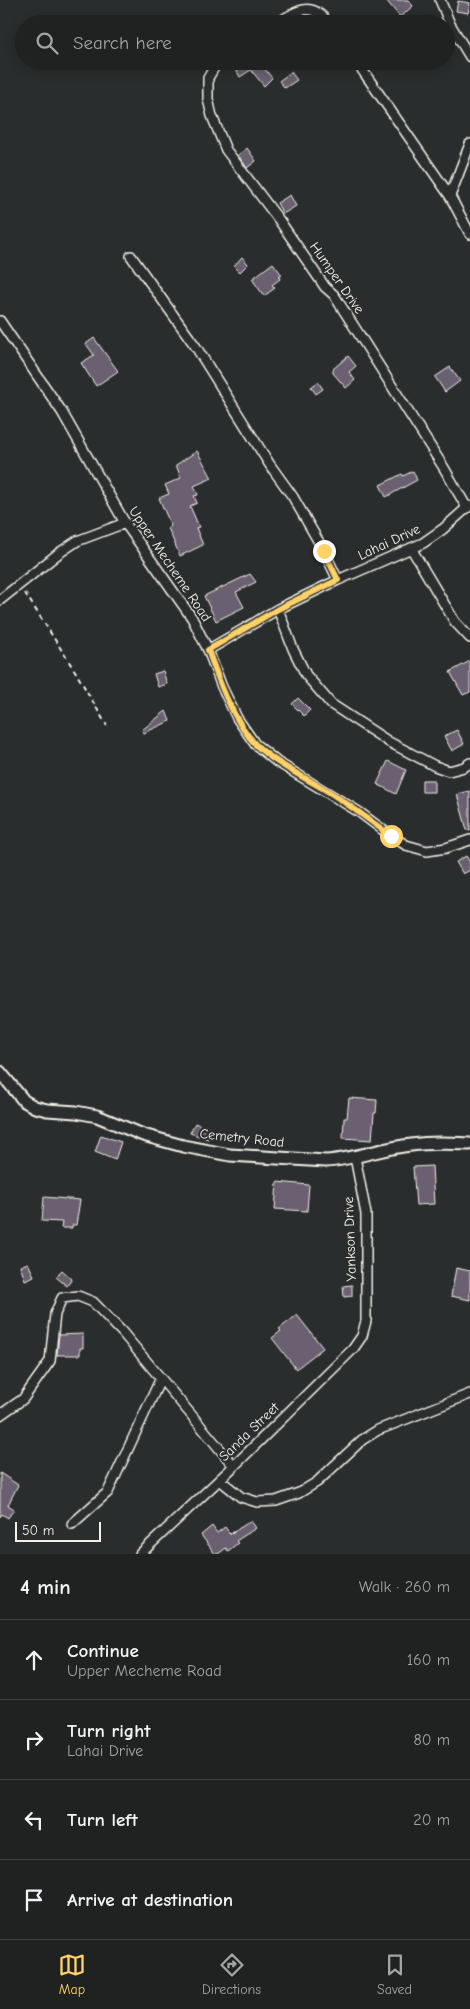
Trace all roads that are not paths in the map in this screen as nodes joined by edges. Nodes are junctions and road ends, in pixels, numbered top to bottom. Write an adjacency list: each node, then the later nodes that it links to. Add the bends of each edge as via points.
1 (440, 0): 5 (street)
2 (310, 4): 3 (street); 4 (street)
3 (292, 15)
4 (323, 15)
5 (446, 15)
6 (455, 32): 7 (street)
7 (470, 57)
8 (213, 70): 15 (street, Humper Drive, via 208,78 208,99 226,150 334,295)
9 (362, 70): 11 (street)
10 (470, 144): 11 (street)
11 (450, 196): 12 (street)
12 (470, 234)
13 (131, 256): 18 (street, via 196,347 293,497)
14 (0, 321): 16 (street, Upper Mecheme Road, via 62,412)
15 (468, 507): 17 (street, Lahai Drive, via 443,529)
16 (125, 523): 19 (street, via 78,541); 22 (street, Upper Mecheme Road, via 174,590)
17 (411, 548): 18 (street, Lahai Drive); 21 (street, via 455,622)
18 (338, 580): 20 (street, Lahai Drive)
19 (0, 600)
20 (278, 609): 22 (street, Lahai Drive); 23 (street, via 306,675 331,704 395,745 436,766 449,771 464,768)
21 (470, 638)
22 (208, 650): 24 (street, Upper Mecheme Road, via 237,718 255,744 277,762 360,812 406,845 426,851)
23 (470, 763)
24 (470, 840)
25 (0, 1072): 27 (street, Cemetry Road, via 24,1101 35,1108 97,1116 183,1146 230,1155 326,1161)
26 (470, 1144): 27 (street, Cemetry Road, via 410,1145)
27 (356, 1157): 28 (street, Yankson Drive, via 366,1214)
28 (366, 1321): 32 (street, Sanda Street, via 362,1336 353,1349)
29 (160, 1380): 31 (street, via 93,1302 78,1296 62,1298 56,1314 50,1361 23,1399); 32 (street, via 191,1412); 34 (street, via 108,1492)
30 (470, 1394): 33 (street, via 378,1430 300,1493 276,1501 256,1502 241,1497)
31 (0, 1415)
32 (234, 1466): 33 (street, Sanda Street)
33 (220, 1480): 35 (street, Sanda Street)
34 (72, 1524)
35 (140, 1554)

